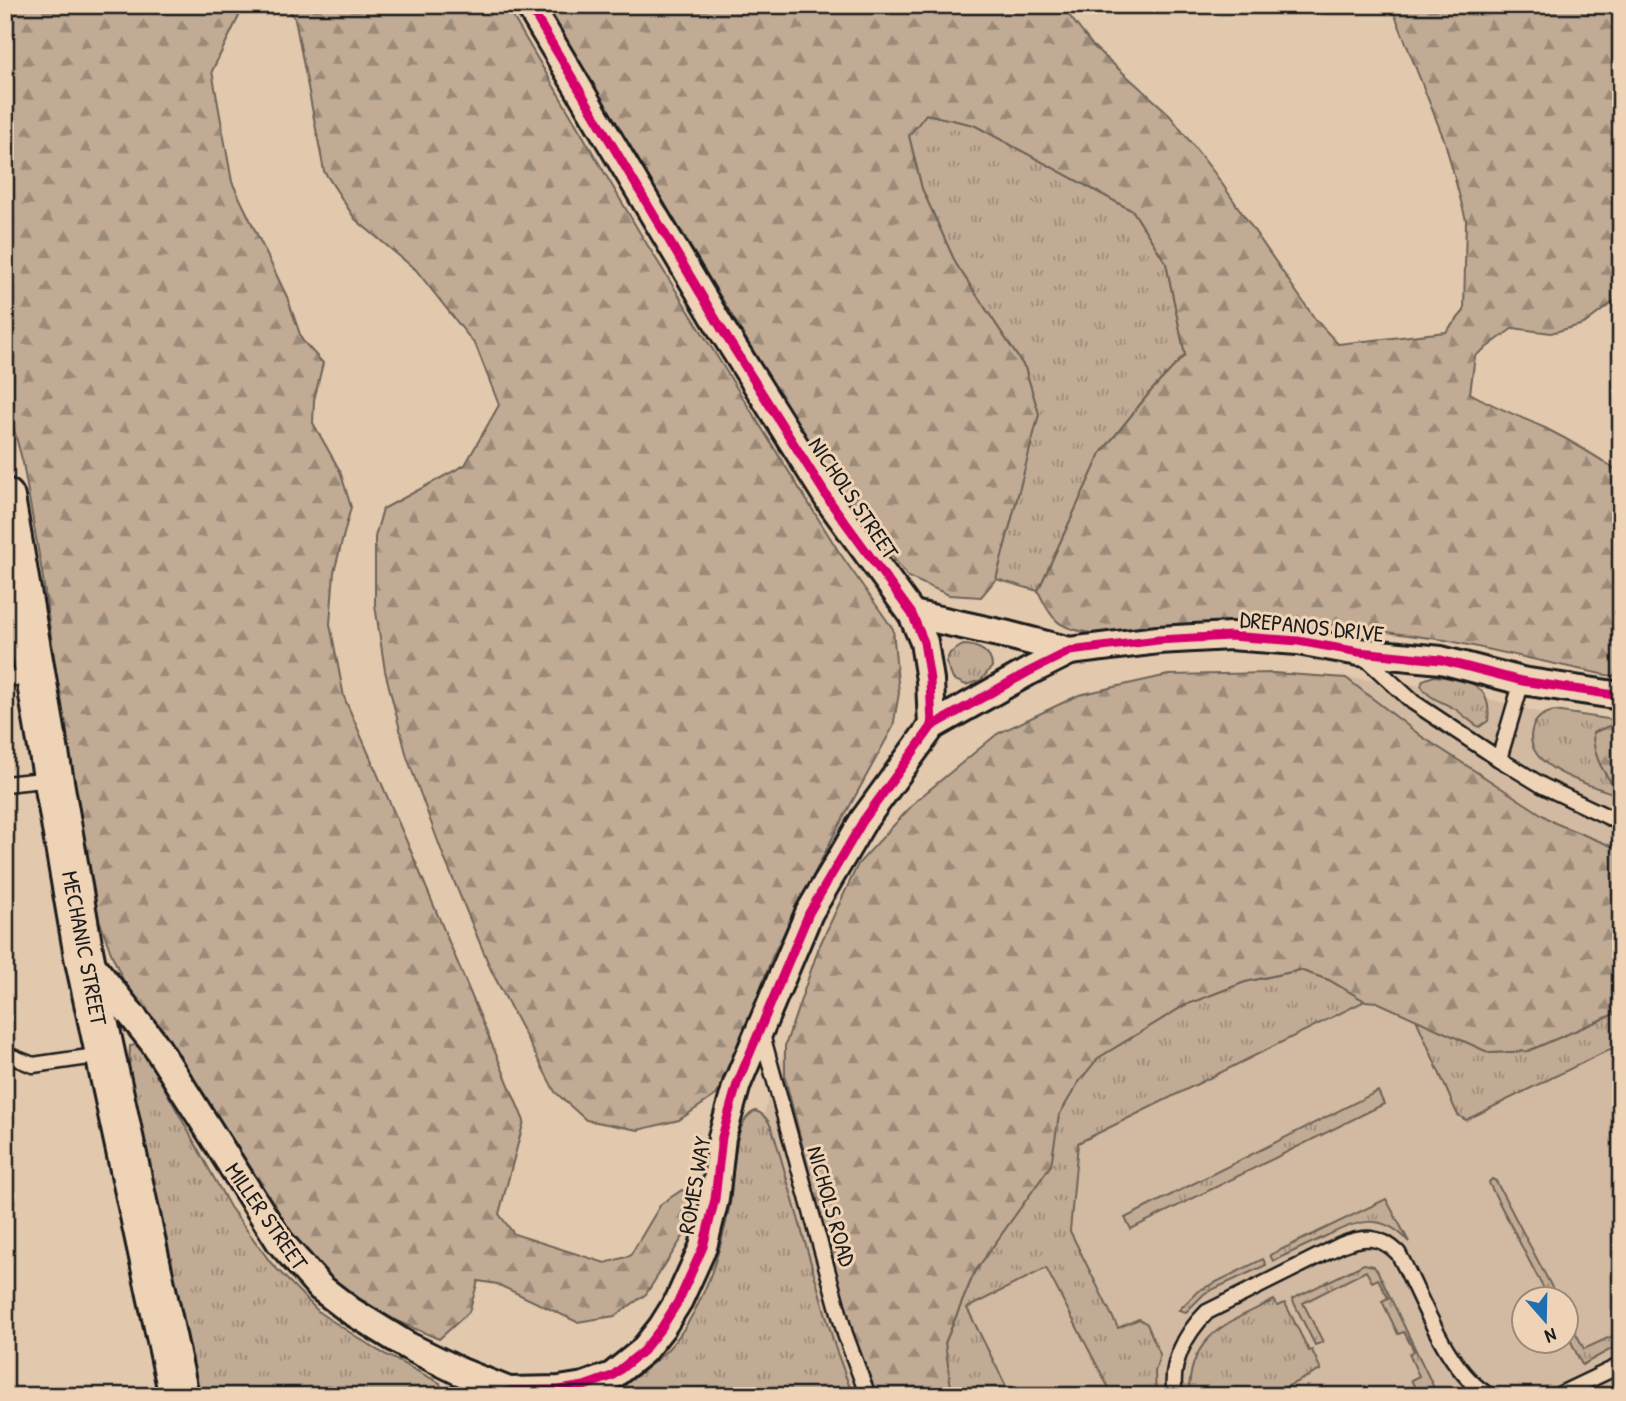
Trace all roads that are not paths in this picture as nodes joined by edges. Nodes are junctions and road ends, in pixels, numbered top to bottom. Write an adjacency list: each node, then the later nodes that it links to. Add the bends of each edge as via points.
1 (529, 5): 3 (street, NICHOLS STREET, via 831,503)
2 (7, 515): 6 (main road, MECHANIC STREET)
3 (912, 614): 4 (street, DREPANOS DRIVE); 9 (street, NICHOLS STREET, via 924,642)
4 (1070, 651): 5 (street, DREPANOS DRIVE, via 1230,636); 9 (street, DREPANOS DRIVE)
5 (1359, 652): 7 (street, DREPANOS DRIVE, via 1441,660); 10 (lane, via 1413,702)
6 (21, 675): 11 (main road, MECHANIC STREET)
7 (1522, 681): 8 (street, DREPANOS DRIVE); 10 (lane)
8 (1621, 696)
9 (932, 726): 15 (street, via 840,858 809,913)
10 (1499, 759): 13 (lane)
11 (54, 779): 12 (lane); 14 (main road, MECHANIC STREET)
12 (5, 784)
13 (1621, 823)
14 (84, 956): 17 (main road, MECHANIC STREET); 19 (street, MILLER STREET, via 154,1044 280,1242 321,1288 408,1346)
15 (760, 1026): 19 (street, ROMES WAY, via 726,1121 703,1247 662,1327 643,1351 612,1376 584,1386); 22 (lane, NICHOLS ROAD, via 845,1334)
16 (5, 1054): 17 (lane, via 33,1065)
17 (105, 1054): 21 (main road, MECHANIC STREET)
18 (1621, 1365): 24 (lane)
19 (509, 1394)
20 (1482, 1394): 23 (lane, via 1454,1362 1398,1253 1369,1237 1341,1245 1207,1312 1181,1347 1174,1372)
21 (179, 1396)
22 (868, 1396)
23 (1175, 1396)
24 (1556, 1396)

